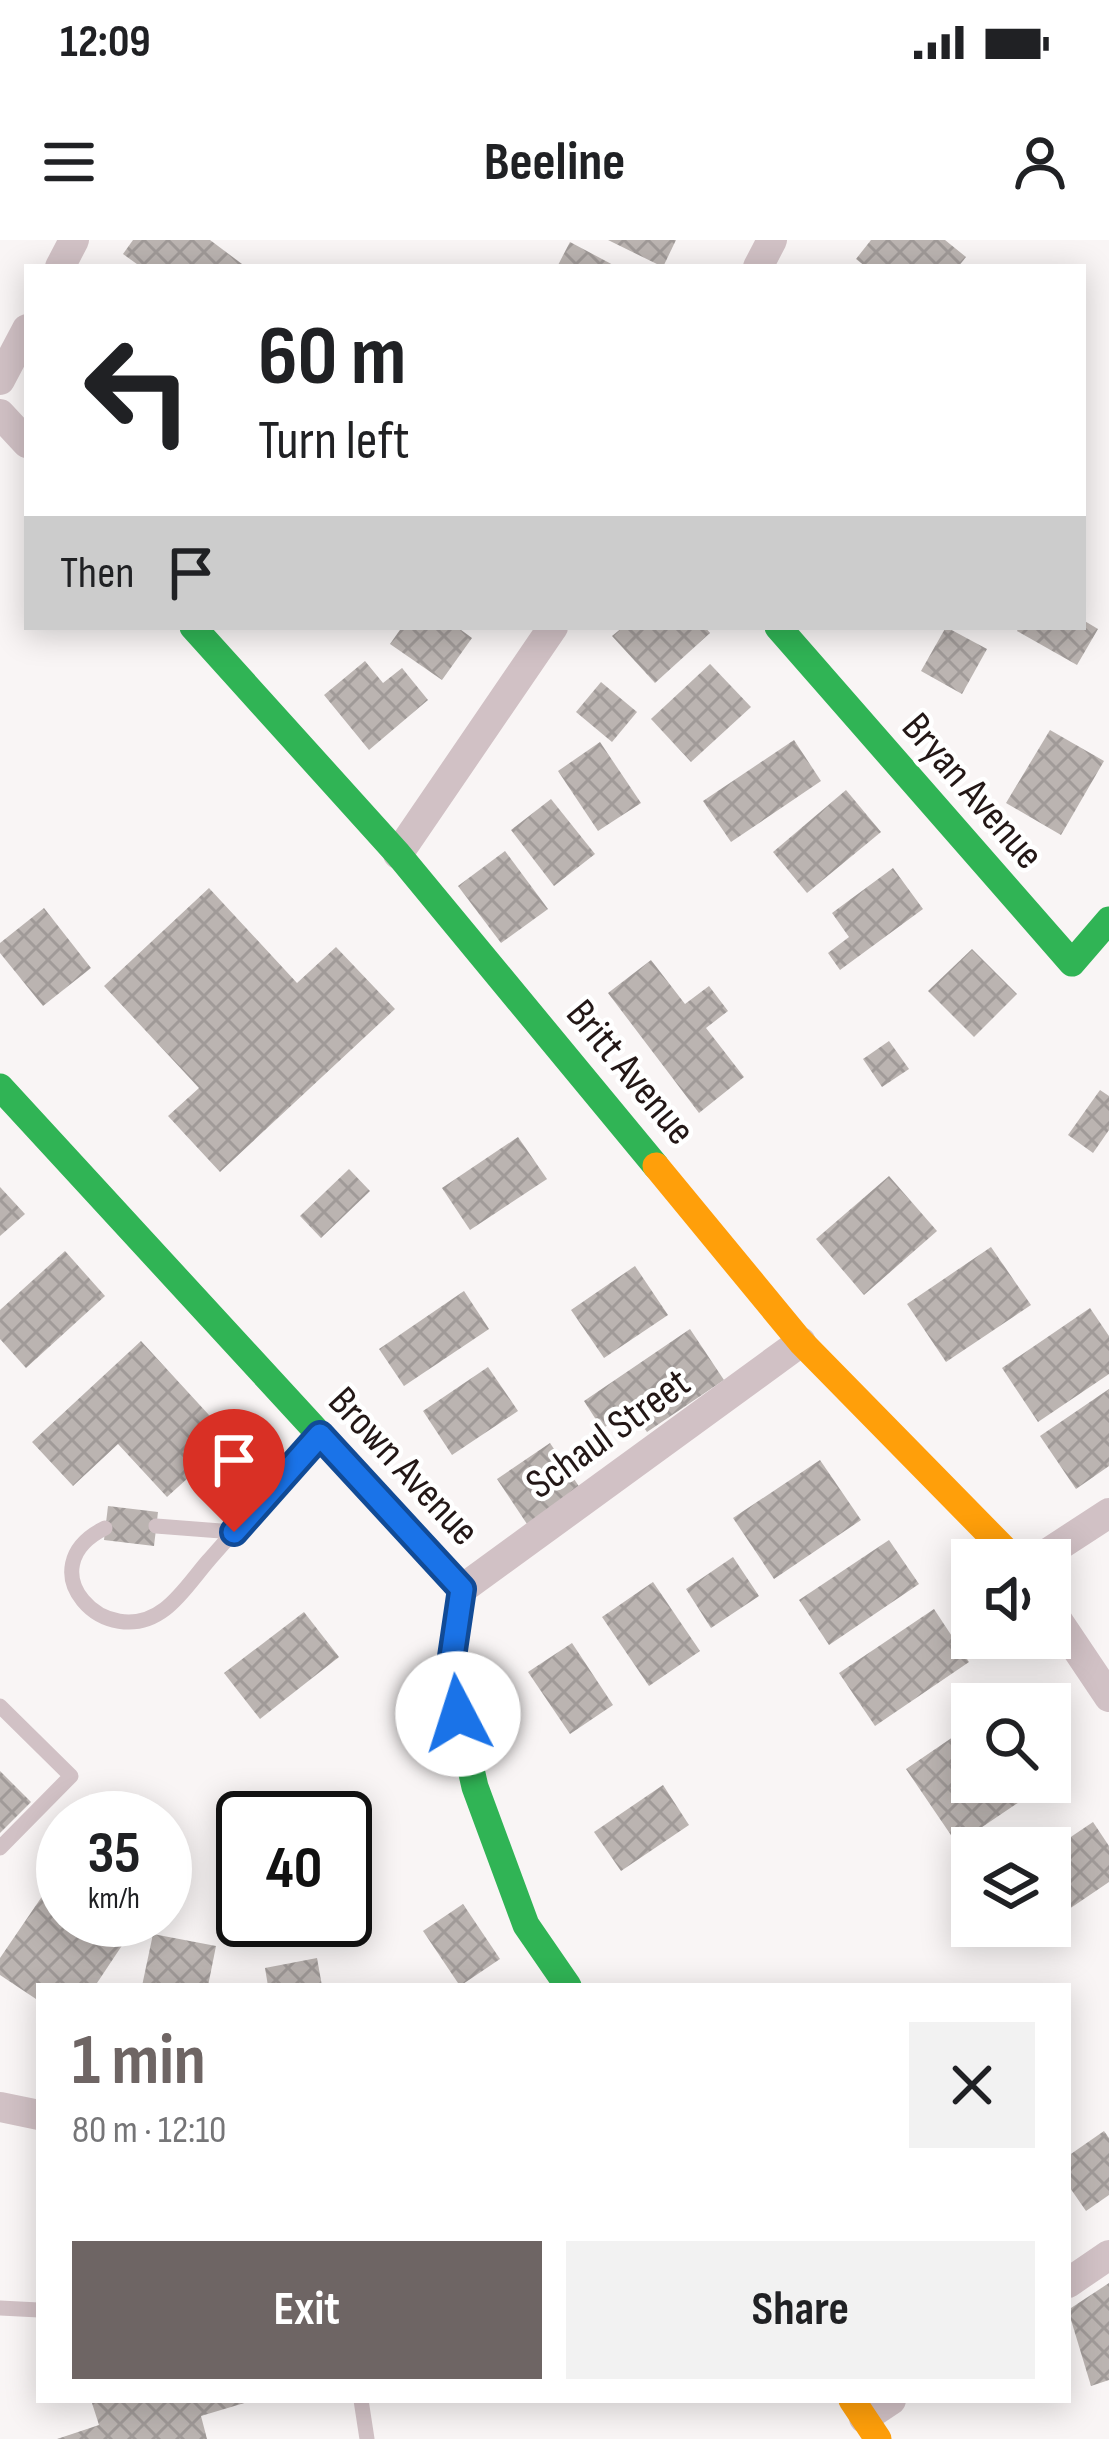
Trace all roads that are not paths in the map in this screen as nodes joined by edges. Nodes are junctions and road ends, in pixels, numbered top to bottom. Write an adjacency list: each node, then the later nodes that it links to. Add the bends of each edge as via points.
1 (24, 335): 2 (street)
2 (0, 380)
3 (0, 414): 4 (street)
4 (24, 440)
5 (196, 630): 8 (street, Britt Avenue)
6 (551, 630): 8 (street)
7 (781, 630): 9 (street, Bryan Avenue, via 1072,963)
8 (398, 854): 11 (street, Britt Avenue)
9 (1109, 920)
10 (0, 1087): 12 (street, Brown Avenue)
11 (801, 1342): 17 (street, Britt Avenue); 19 (street, Schaul Street)
12 (320, 1435): 16 (lane); 19 (street, Brown Avenue)
13 (1109, 1513): 18 (street)
14 (156, 1526): 16 (lane)
15 (105, 1528): 16 (lane, via 88,1536 70,1575 99,1616 124,1623 164,1611)
16 (234, 1532)
17 (994, 1539)
18 (1069, 1539)
19 (462, 1589): 24 (street, Brown Avenue, via 449,1677 475,1787 526,1925)
20 (1071, 1640): 21 (street)
21 (1109, 1697)
22 (0, 1706): 23 (lane, via 71,1776)
23 (0, 1848)
24 (566, 1983)
25 (0, 2107): 26 (street)
26 (36, 2114)
27 (1109, 2255): 28 (street)
28 (1071, 2280)
29 (0, 2308): 30 (lane)
30 (36, 2310)
31 (361, 2403): 34 (lane)
32 (887, 2403): 33 (street)
33 (862, 2421)
34 (367, 2439)

